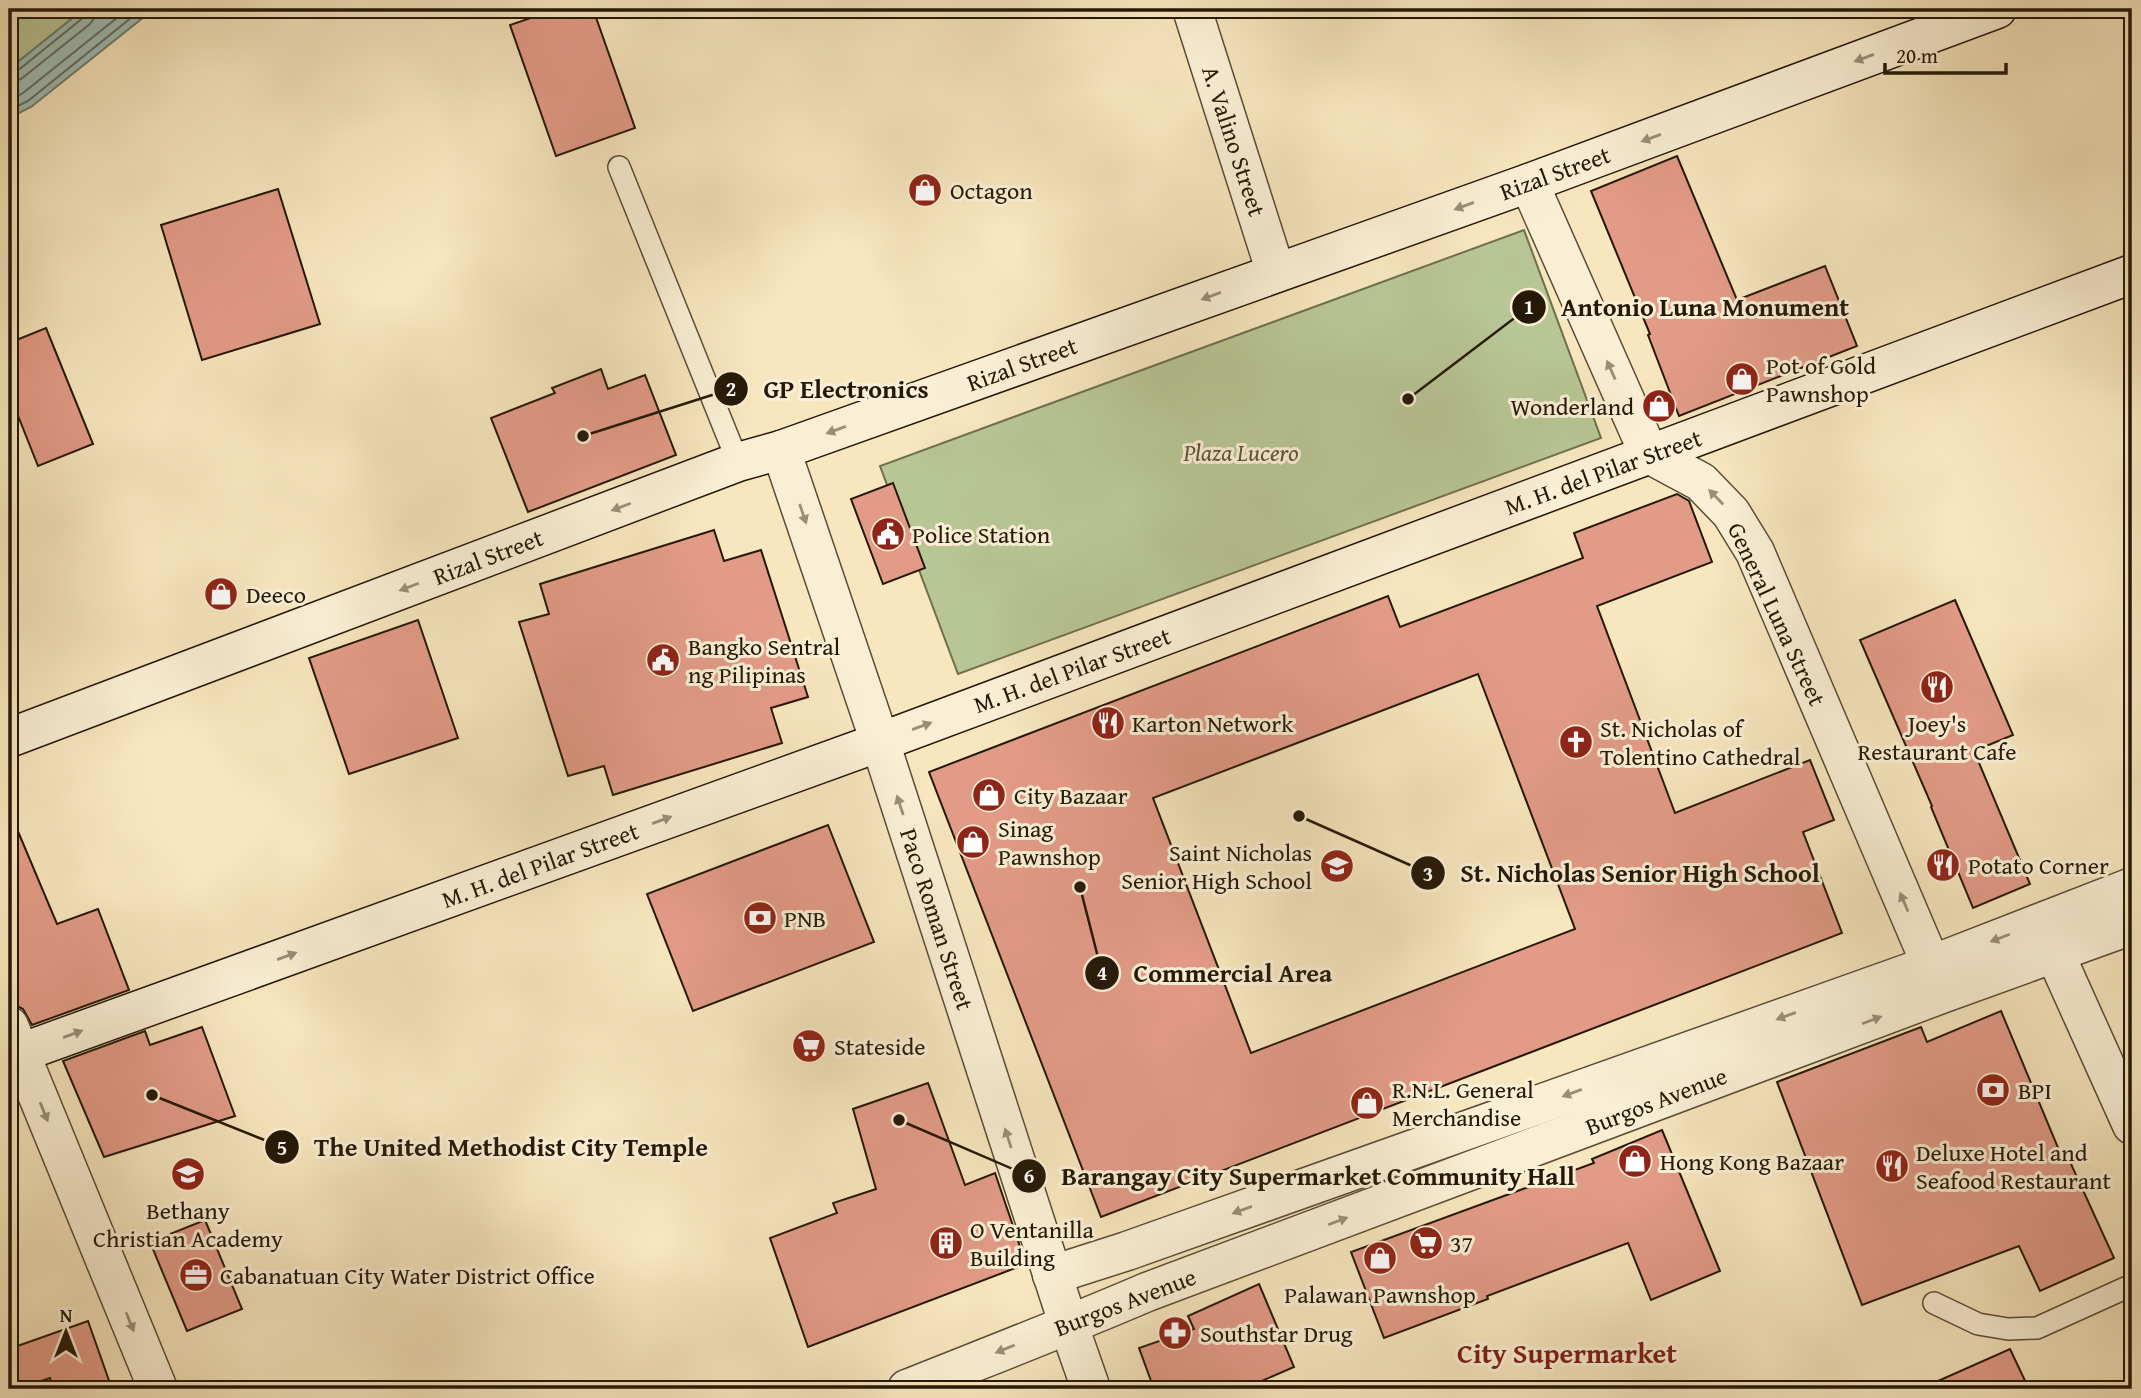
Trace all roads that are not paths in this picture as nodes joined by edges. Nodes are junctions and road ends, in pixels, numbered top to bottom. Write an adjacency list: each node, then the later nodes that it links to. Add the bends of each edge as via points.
1 (1192, 9): 5 (street, A. Valino Street)
2 (1997, 9): 4 (street, Rizal Street, one-way to 4)
3 (620, 167): 9 (lane)
4 (1529, 183): 5 (street, Rizal Street, one-way to 5); 8 (street, one-way to 4)
5 (1276, 273): 7 (street, Rizal Street, one-way to 7)
6 (2132, 274): 8 (street, M. H. del Pilar Street)
7 (781, 450): 9 (street, Rizal Street); 11 (street, Paco Roman Street, one-way to 11)
8 (1649, 454): 11 (street, M. H. del Pilar Street, one-way to 8); 15 (street, General Luna Street, one-way to 8, via 1755,552 1731,513 1701,482)
9 (738, 463): 10 (street, Rizal Street, one-way to 10)
10 (9, 738)
11 (880, 742): 16 (street, M. H. del Pilar Street, one-way to 11); 18 (street, Paco Roman Street, one-way to 11)
12 (2132, 887): 14 (street, Burgos Avenue)
13 (2132, 925): 14 (street, Burgos Avenue)
14 (2049, 938): 15 (street, Burgos Avenue); 17 (street)
15 (1937, 979): 18 (street, Burgos Avenue, one-way to 18); 21 (street, Burgos Avenue, one-way to 15)
16 (12, 1045): 22 (street, one-way to 22)
17 (2132, 1125)
18 (1052, 1275): 21 (street, Paco Roman Street)
19 (2132, 1286): 20 (lane, via 2037,1328 1978,1324)
20 (1934, 1303)
21 (1069, 1326): 23 (street, Burgos Avenue, one-way to 23); 24 (street, Paco Roman Street)
22 (158, 1389)
23 (907, 1389)
24 (1091, 1389)

